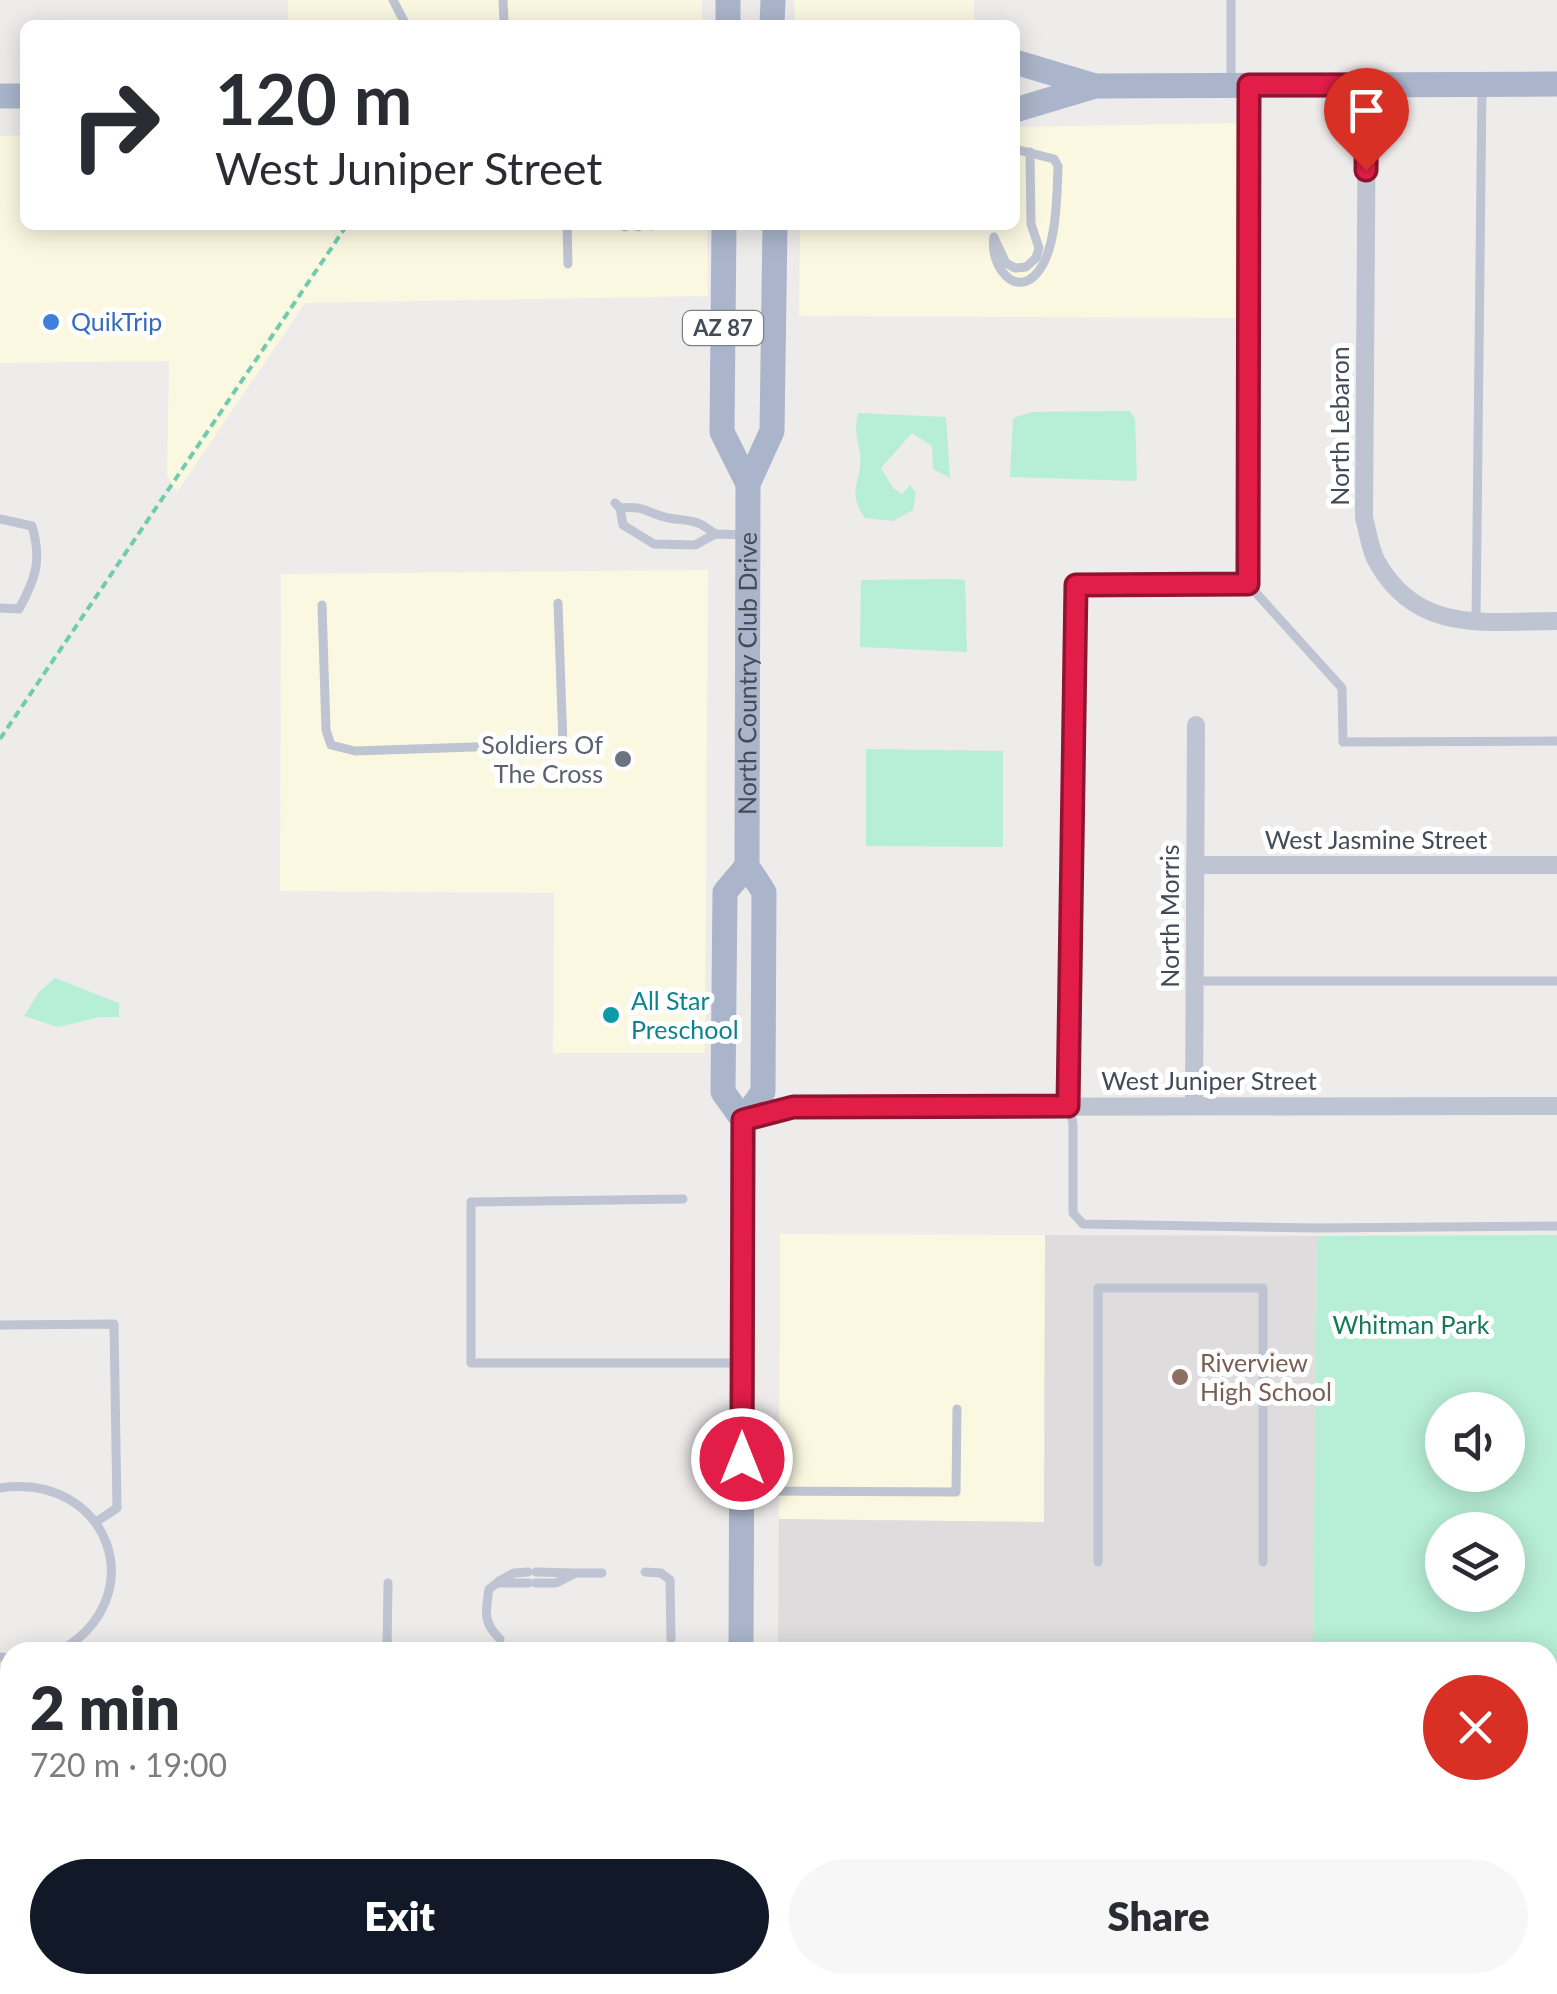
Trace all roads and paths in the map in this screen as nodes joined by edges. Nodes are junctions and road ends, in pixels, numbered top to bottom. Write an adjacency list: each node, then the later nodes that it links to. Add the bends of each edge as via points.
1 (1231, 0): 5 (lane)
2 (1020, 64): 7 (main road)
3 (1482, 84): 4 (main road); 6 (main road); 25 (lane)
4 (1557, 84)
5 (1240, 85): 6 (main road); 7 (main road); 20 (lane)
6 (1367, 85): 25 (street, North Lebaron, via 1364,518 1375,560 1401,595 1437,617)
7 (1095, 86): 8 (main road)
8 (1020, 108)
9 (1020, 149): 10 (lane)
10 (1030, 152): 10 (lane, via 1058,166 1057,220 1036,276 1011,279 992,252 994,238 1015,268 1026,267 1039,248 1031,224)
11 (344, 230): 27 (path)
12 (568, 230): 15 (lane)
13 (724, 230): 16 (main road, North Country Club Drive / AZ 87, via 722,432)
14 (775, 230): 16 (main road, North Country Club Drive / AZ 87, via 772,431)
15 (568, 264)
16 (748, 484): 19 (main road, North Country Club Drive / AZ 87)
17 (0, 519): 23 (lane, via 32,526 39,550 33,584 19,609)
18 (715, 534): 18 (lane, via 697,520 618,505 623,525 654,544 695,545); 19 (lane)
19 (748, 535): 31 (main road, North Country Club Drive / AZ 87)
20 (1248, 584): 28 (lane, via 1342,688 1343,742); 34 (lane, via 1076,585)
21 (558, 603): 22 (lane, via 562,744 355,751 331,745 326,730)
22 (322, 605)
23 (0, 608)
24 (1557, 621): 25 (street, North Lebaron)
25 (1476, 622)
26 (1196, 725): 29 (street, North Morris)
27 (0, 739)
28 (1557, 741)
29 (1195, 865): 30 (street, West Jasmine Street); 32 (street, North Morris)
30 (1557, 865)
31 (747, 866): 37 (main road, North Country Club Drive / AZ 87, via 764,892 764,1047 762,1092); 37 (main road, North Country Club Drive / AZ 87, via 725,892 724,1092)
32 (1195, 981): 33 (lane); 35 (street, North Morris)
33 (1557, 981)
34 (1068, 1106): 35 (street, West Juniper Street); 37 (street, West Juniper Street, via 793,1107); 39 (lane, via 1073,1213 1083,1224)
35 (1194, 1106): 36 (street, West Juniper Street)
36 (1557, 1106)
37 (743, 1120): 41 (main road, North Country Club Drive / AZ 87)
38 (683, 1199): 41 (lane, via 471,1202 472,1364)
39 (1557, 1226)
40 (0, 1325): 45 (lane, via 114,1324 117,1508)
41 (742, 1363): 44 (main road, North Country Club Drive / AZ 87)
42 (957, 1410): 44 (lane, via 956,1492)
43 (0, 1488): 45 (lane, via 28,1484 54,1490)
44 (742, 1491): 55 (main road, North Country Club Drive / AZ 87)
45 (96, 1522): 53 (lane, via 112,1572 96,1622)
46 (1098, 1562): 47 (lane, via 1098,1288 1263,1288)
47 (1263, 1562)
48 (645, 1572): 52 (lane, via 670,1580)
49 (602, 1573): 51 (lane, via 576,1573 556,1583 497,1582 489,1588 486,1611)
50 (388, 1582): 54 (lane)
51 (500, 1639)
52 (670, 1639)
53 (78, 1642)
54 (387, 1642)
55 (741, 1642)

